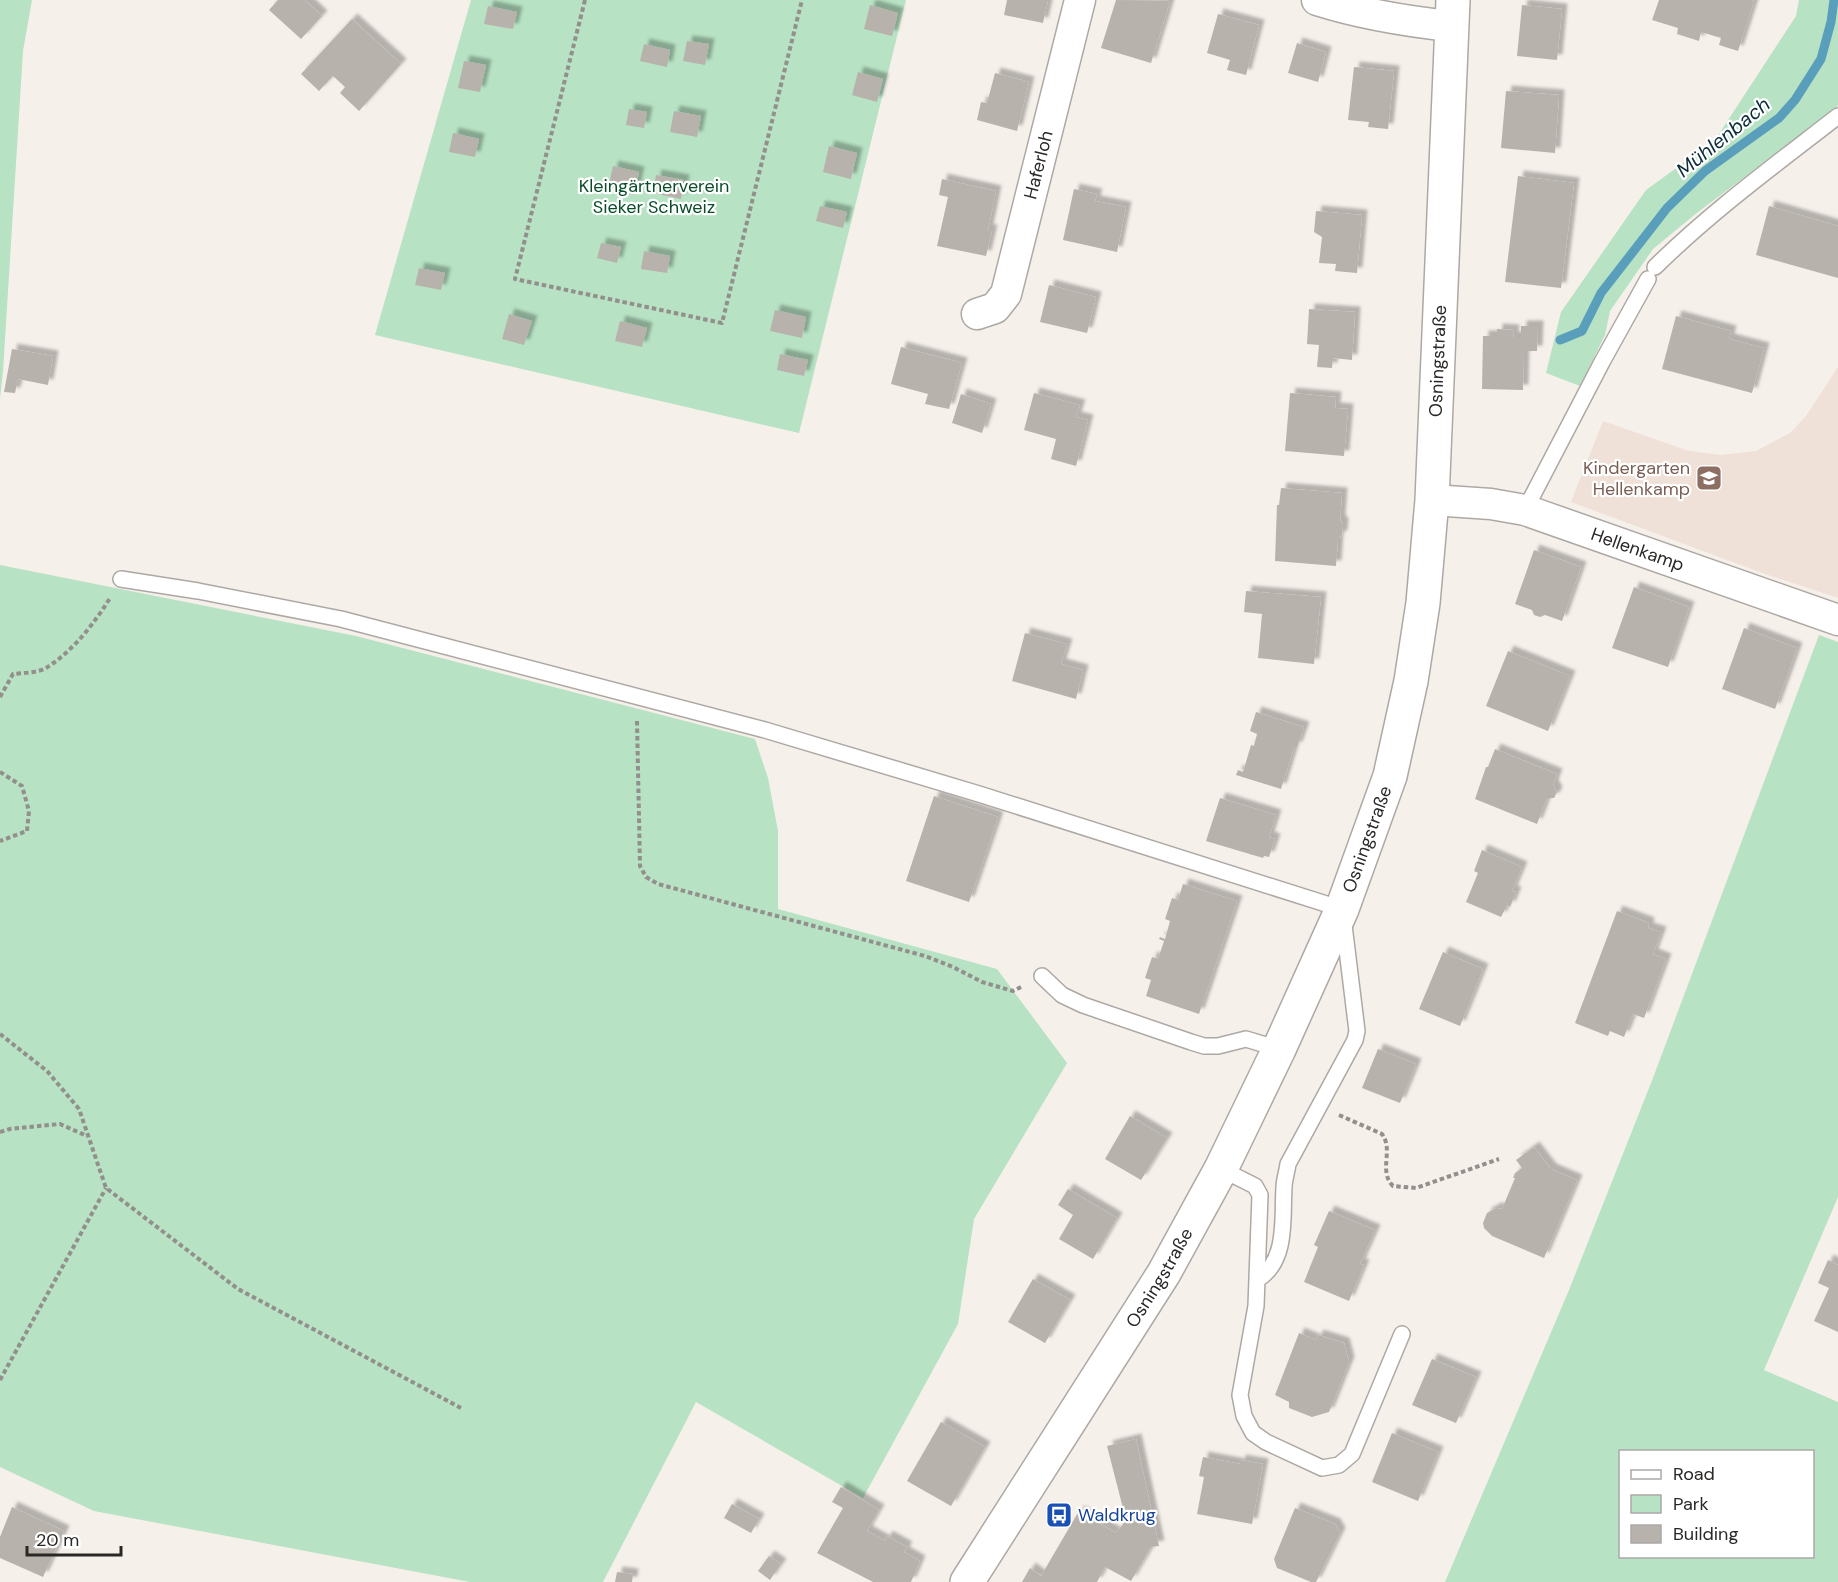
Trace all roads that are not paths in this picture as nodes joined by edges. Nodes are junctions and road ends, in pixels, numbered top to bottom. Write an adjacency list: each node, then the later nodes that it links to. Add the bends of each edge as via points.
1 (1080, 0): 5 (street, Haferloh, via 1006,294 995,308)
2 (1317, 0): 3 (street, via 1400,21)
3 (1452, 13): 6 (main road, Osningstraße)
4 (1838, 117): 7 (lane, via 1734,195 1686,236 1652,273)
5 (977, 314)
6 (1432, 501): 7 (street, Hellenkamp); 10 (main road, Osningstraße, via 1423,603 1408,697 1390,776)
7 (1525, 510): 9 (street, Hellenkamp)
8 (121, 579): 10 (lane, via 341,619 765,730)
9 (1838, 620)
10 (1342, 909): 12 (main road, Osningstraße); 14 (lane, via 1357,1031 1288,1164 1277,1255 1268,1273)
11 (1042, 976): 12 (lane, via 1062,995 1083,1005 1191,1042 1218,1046 1246,1039)
12 (1279, 1049): 13 (main road, Osningstraße)
13 (1221, 1169): 14 (lane, via 1255,1186 1260,1196); 16 (main road, Osningstraße, via 1145,1303)
14 (1258, 1279): 15 (lane, via 1240,1395 1244,1416 1253,1433 1266,1442 1322,1468 1339,1465 1352,1454)
15 (1402, 1334)
16 (967, 1582)

